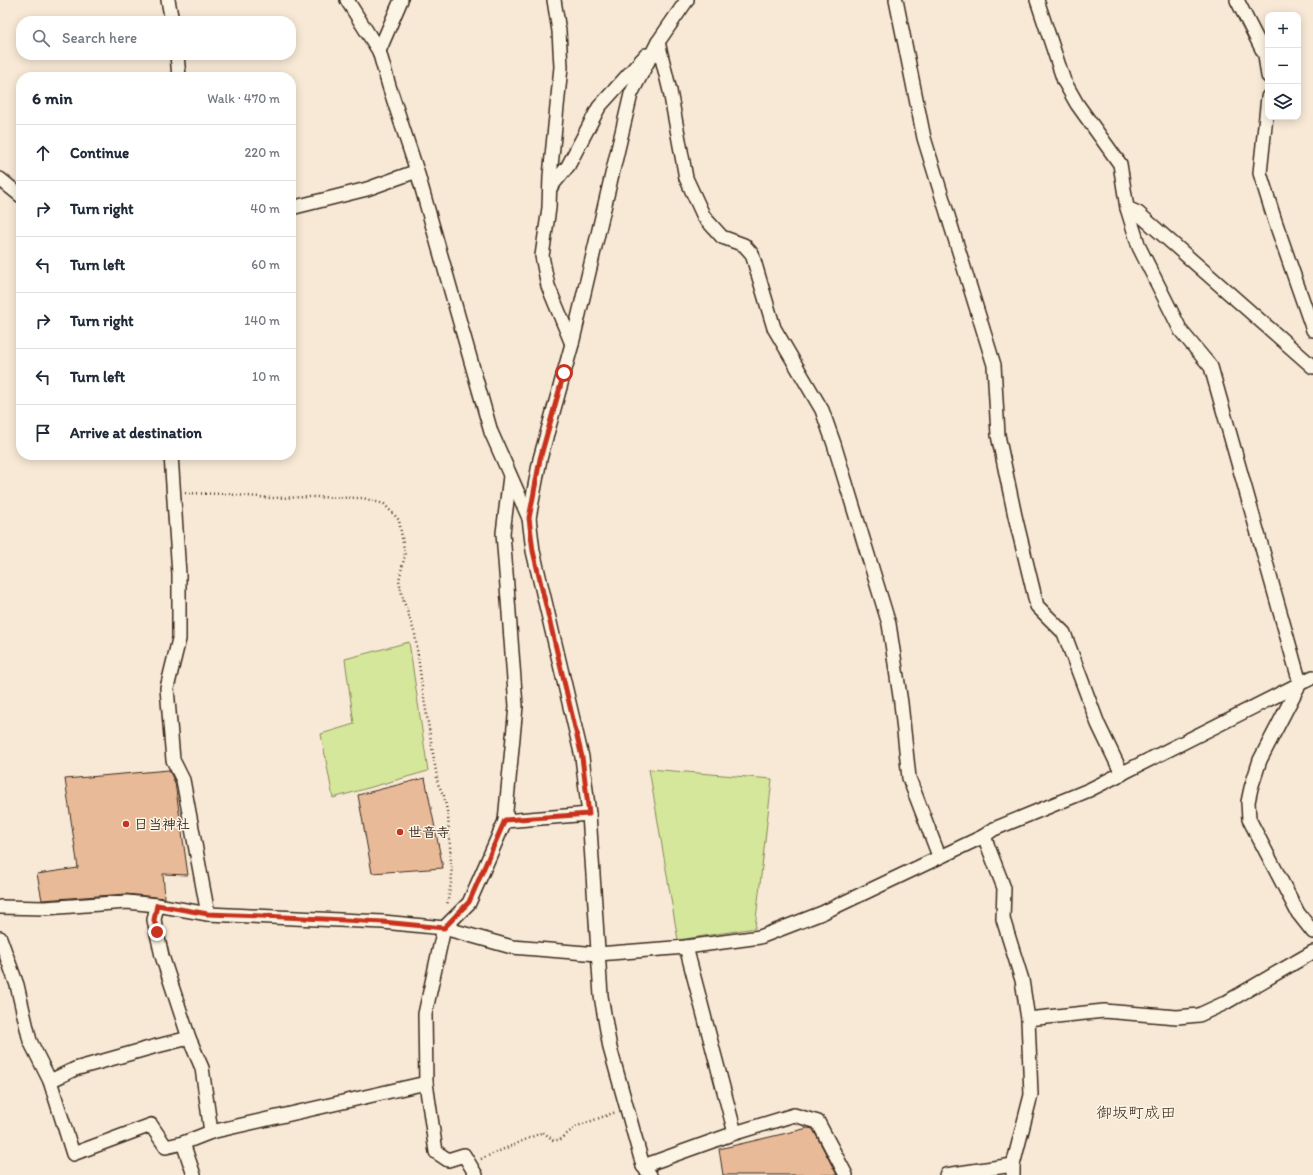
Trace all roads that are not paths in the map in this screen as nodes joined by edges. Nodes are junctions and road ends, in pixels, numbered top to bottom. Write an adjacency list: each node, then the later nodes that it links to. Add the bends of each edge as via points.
1 (168, 0): 9 (street)
2 (346, 0): 11 (street)
3 (401, 0): 11 (street)
4 (554, 0): 18 (street, via 561,67)
5 (686, 0): 10 (street)
6 (896, 0): 30 (street, via 924,138 994,365 998,435 1037,606 1064,633 1098,724)
7 (1037, 0): 21 (street, via 1064,81 1077,104 1120,164)
8 (1237, 0): 12 (street)
9 (171, 16)
10 (658, 42): 18 (street, via 599,107 568,166); 23 (street, via 631,94); 34 (street, via 686,178 704,217 722,237 744,245 752,254 774,328 822,410 834,444 890,624 908,778)
11 (380, 51): 16 (street)
12 (1265, 55)
13 (177, 60): 14 (street)
14 (179, 72)
15 (1266, 120): 22 (street, via 1260,173)
16 (417, 171): 20 (street, via 367,189); 26 (street, via 491,432)
17 (0, 179): 19 (street)
18 (550, 188): 23 (street, via 542,256 548,286)
19 (16, 192)
20 (296, 207)
21 (1127, 208): 24 (street, via 1138,213); 29 (street, via 1139,247 1181,331 1211,367)
22 (1313, 330)
23 (572, 344): 27 (street, via 540,459)
24 (1313, 367)
25 (171, 460): 37 (street, via 180,574 179,639 167,688 173,760 182,780)
26 (510, 474): 27 (street); 32 (street, via 503,533 516,706)
27 (529, 518): 31 (street, via 533,551 582,757)
28 (1313, 677): 29 (street)
29 (1300, 683): 30 (street); 39 (street, via 1260,760 1248,802 1249,819 1298,912)
30 (1122, 774): 33 (street, via 994,829)
31 (589, 814): 32 (street); 43 (street)
32 (505, 820): 38 (street, via 469,902)
33 (984, 836): 34 (street); 44 (street, via 1004,888 1002,919 1022,980)
34 (939, 856): 41 (street, via 822,913 760,936)
35 (157, 905): 36 (street, via 127,902 45,908); 37 (street); 45 (street, via 154,920 162,956)
36 (0, 907)
37 (208, 914): 38 (street, via 383,922)
38 (444, 928): 43 (street, via 512,947); 47 (street, via 425,1014)
39 (1313, 932)
40 (0, 938): 46 (street, via 16,985 30,1041)
41 (686, 947): 43 (street); 49 (street)
42 (1313, 952): 44 (street, via 1225,1003 1199,1015 1177,1017 1104,1011)
43 (598, 954): 52 (street, via 601,996 610,1048)
44 (1028, 1020): 53 (street, via 1031,1095)
45 (188, 1038): 46 (street, via 75,1069); 48 (street, via 202,1068)
46 (50, 1081): 50 (street, via 73,1154 151,1125 166,1146)
47 (426, 1082): 48 (street); 51 (street, via 436,1152 448,1160 464,1155)
48 (211, 1132): 50 (street)
49 (736, 1133): 52 (street); 55 (street, via 794,1115 818,1122)
50 (183, 1143): 54 (street)
51 (473, 1170)
52 (647, 1170)
53 (1013, 1170): 56 (street)
54 (194, 1175)
55 (846, 1175)
56 (946, 1175)

